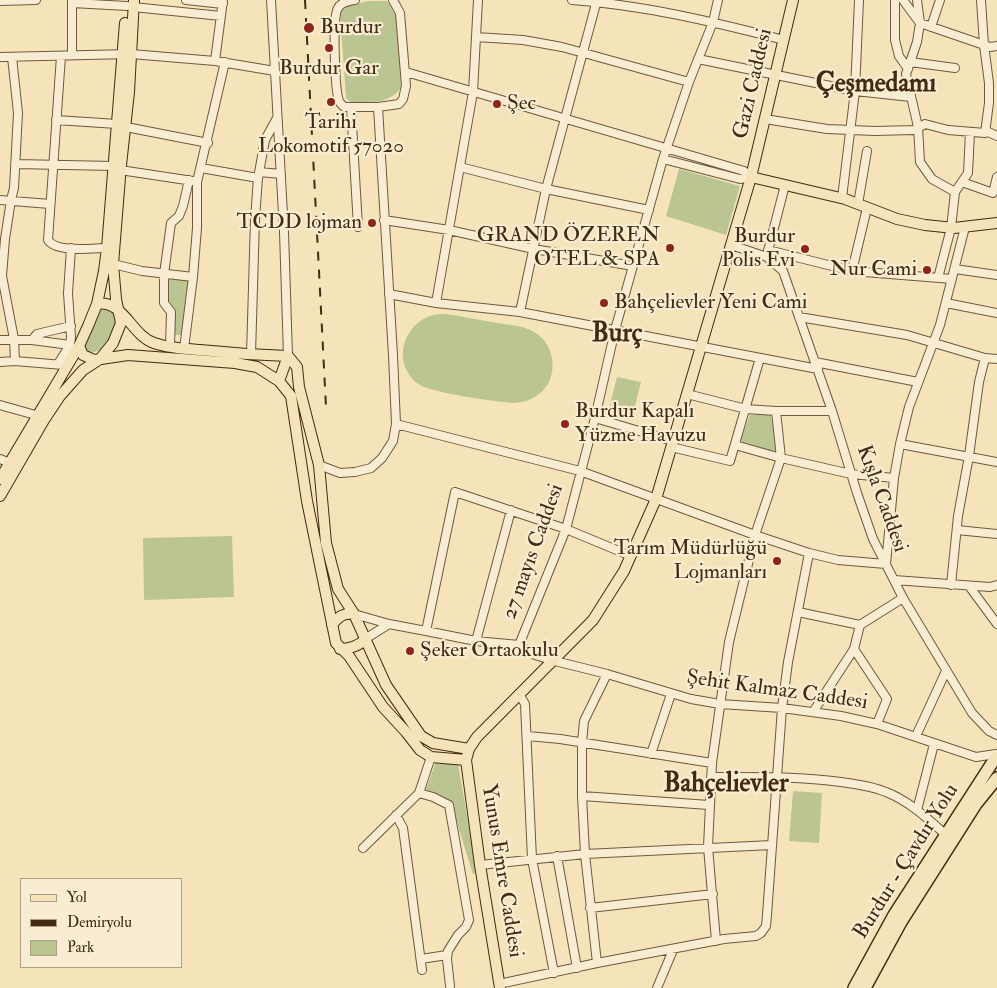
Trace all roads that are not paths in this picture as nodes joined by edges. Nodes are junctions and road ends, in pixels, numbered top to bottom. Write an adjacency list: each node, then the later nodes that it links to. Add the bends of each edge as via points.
1 (36, 0): 16 (street)
2 (186, 0): 20 (street)
3 (271, 0): 41 (street)
4 (355, 0): 49 (street, via 338,6 335,16 339,102 344,107)
5 (394, 0): 42 (street, via 400,13)
6 (478, 0): 26 (street)
7 (572, 0): 18 (street)
8 (708, 0): 19 (street)
9 (792, 0): 27 (main road, Gazi Caddesi)
10 (859, 0): 45 (street)
11 (895, 0): 39 (street, via 895,40 899,56)
12 (903, 0): 24 (street)
13 (916, 0): 24 (street)
14 (940, 0): 25 (street)
15 (980, 0): 28 (street)
16 (0, 1)
17 (72, 1): 21 (street); 32 (street)
18 (597, 1): 23 (street); 30 (street)
19 (718, 1): 23 (street, 27 mayıs Caddesi)
20 (223, 2): 22 (street)
21 (130, 3): 22 (street); 31 (main road)
22 (221, 16): 37 (street)
23 (712, 22): 27 (street); 36 (street, 27 mayıs Caddesi)
24 (920, 23): 25 (street); 39 (street)
25 (931, 27): 28 (street)
26 (476, 37): 30 (street, via 523,40); 46 (street)
27 (784, 40): 43 (main road, Gazi Caddesi)
28 (984, 45): 29 (street); 48 (street)
29 (997, 46)
30 (584, 53): 44 (street); 52 (street)
31 (127, 54): 32 (street); 37 (street); 55 (main road)
32 (72, 55): 33 (street)
33 (61, 56): 35 (street); 54 (street)
34 (0, 57): 35 (street)
35 (12, 57): 65 (street, via 18,112)
36 (698, 59): 43 (street); 44 (street, 27 mayıs Caddesi)
37 (215, 61): 38 (street)
38 (225, 62): 41 (street); 61 (street)
39 (909, 65): 40 (street); 47 (street, via 906,74)
40 (955, 68)
41 (275, 71): 51 (street)
42 (406, 72): 46 (street); 50 (street, via 406,86 399,104)
43 (776, 74): 45 (street); 53 (main road, Gazi Caddesi)
44 (689, 82): 62 (street, 27 mayıs Caddesi)
45 (855, 91): 47 (street); 57 (street)
46 (473, 92): 52 (street); 69 (street)
47 (911, 97): 56 (street)
48 (993, 105): 58 (street)
49 (351, 107): 50 (street); 87 (street)
50 (378, 107): 85 (street)
51 (278, 118): 70 (street); 71 (street, via 265,140)
52 (564, 119): 62 (street); 77 (street)
53 (765, 119): 57 (street); 72 (main road, Gazi Caddesi)
54 (56, 120): 55 (street); 66 (street)
55 (121, 125): 61 (street); 67 (main road)
56 (918, 127): 57 (street, via 914,130); 59 (street, via 924,124); 78 (street, via 920,162 932,179)
57 (850, 130): 79 (street)
58 (986, 131): 59 (street); 60 (street)
59 (970, 132): 75 (street, via 968,173)
60 (997, 136)
61 (208, 143): 68 (street)
62 (667, 148): 64 (street, 27 mayıs Caddesi); 72 (street, via 744,171)
63 (867, 151): 83 (street)
64 (664, 159): 72 (street, via 740,179); 84 (street, 27 mayıs Caddesi)
65 (15, 164): 66 (street); 81 (street)
66 (53, 164): 67 (street); 82 (street)
67 (117, 168): 74 (street); 94 (main road); 97 (main road)
68 (201, 168): 71 (street); 74 (street)
69 (460, 168): 77 (street); 90 (street)
70 (281, 174): 71 (street); 126 (street)
71 (258, 175): 125 (street)
72 (752, 177): 76 (main road); 92 (main road, Gazi Caddesi)
73 (997, 177): 75 (street, via 993,193)
74 (193, 181): 101 (street, via 178,216 171,223); 103 (street, via 197,228)
75 (962, 182): 78 (street)
76 (785, 185): 79 (main road); 96 (street)
77 (546, 189): 84 (street); 95 (street)
78 (955, 192): 89 (street)
79 (842, 198): 83 (main road)
80 (0, 200): 81 (street)
81 (10, 200): 82 (street); 91 (street)
82 (50, 204): 93 (street, via 48,240 61,248)
83 (863, 206): 89 (main road, via 903,221); 100 (street)
84 (649, 210): 98 (street, 27 mayıs Caddesi)
85 (384, 220): 90 (street); 107 (street)
86 (997, 223): 88 (main road)
87 (358, 227)
88 (964, 227): 89 (main road); 99 (street)
89 (951, 228): 104 (street)
90 (449, 230): 95 (street); 108 (street)
91 (2, 239): 106 (street)
92 (731, 245): 96 (street); 122 (main road, Gazi Caddesi)
93 (71, 248): 94 (street); 115 (street, via 68,293)
94 (107, 248): 110 (main road)
95 (534, 249): 98 (street); 112 (street)
96 (768, 254): 100 (street); 114 (street, Kışla Caddesi, via 783,272)
97 (113, 264): 101 (street); 111 (main road)
98 (633, 266): 116 (street, 27 mayıs Caddesi)
99 (955, 269): 102 (street); 105 (street)
100 (852, 271): 104 (street)
101 (164, 274): 103 (street); 123 (street, via 164,303 171,312)
102 (997, 275)
103 (193, 277): 124 (street)
104 (938, 278): 105 (street)
105 (952, 279): 109 (street)
106 (2, 288): 117 (street)
107 (389, 294): 108 (street); 144 (street)
108 (436, 303): 112 (street)
109 (946, 303): 113 (street); 120 (street)
110 (97, 304): 111 (main road, via 110,304); 121 (main road)
111 (120, 310): 123 (main road, via 143,337); 129 (main road, via 121,322 113,343)
112 (520, 312): 116 (street)
113 (997, 313)
114 (799, 317): 120 (street); 134 (street, Kışla Caddesi)
115 (71, 326): 119 (street, via 37,334); 121 (street)
116 (615, 330): 122 (street); 143 (street, 27 mayıs Caddesi)
117 (14, 338): 118 (street); 119 (street); 131 (street)
118 (0, 340)
119 (32, 340): 121 (street)
120 (933, 342): 128 (street); 136 (street)
121 (74, 346): 129 (main road, via 87,358); 133 (main road)
122 (701, 346): 127 (street); 137 (main road, Gazi Caddesi)
123 (170, 347): 124 (main road)
124 (184, 348): 125 (main road)
125 (251, 355): 126 (main road)
126 (288, 356): 135 (main road); 152 (main road, via 297,367 299,387)
127 (760, 358): 134 (street); 139 (street)
128 (986, 358): 130 (street); 148 (street, via 979,382)
129 (100, 359): 135 (main road, via 128,355 234,363 257,367); 157 (main road, via 82,370 60,396)
130 (997, 359)
131 (15, 361): 132 (street); 133 (street)
132 (0, 362)
133 (63, 365): 142 (main road)
134 (816, 366): 136 (street); 141 (street, Kışla Caddesi)
135 (280, 381): 176 (main road, via 291,396 307,501)
136 (918, 382): 146 (street)
137 (687, 394): 139 (street); 145 (main road, Gazi Caddesi)
138 (0, 405): 142 (street)
139 (746, 409): 140 (street); 147 (street)
140 (776, 411): 141 (street); 149 (street)
141 (832, 411): 154 (street, Kışla Caddesi)
142 (39, 416): 150 (main road)
143 (595, 418): 145 (street); 153 (street, 27 mayıs Caddesi)
144 (396, 424): 152 (street, via 394,441 371,468 340,473); 153 (street)
145 (672, 444): 147 (street, via 730,461); 158 (main road, Gazi Caddesi)
146 (900, 444): 148 (street); 155 (street)
147 (735, 445): 149 (street)
148 (969, 456): 151 (street); 161 (street)
149 (781, 458): 154 (street); 163 (street)
150 (5, 461): 156 (main road)
151 (997, 462)
152 (320, 465): 173 (main road, via 326,544 338,589)
153 (580, 471): 158 (street); 160 (street, 27 mayıs Caddesi)
154 (851, 474): 155 (street); 166 (street, Kışla Caddesi, via 873,539)
155 (894, 478): 166 (street)
156 (0, 479)
157 (0, 496)
158 (656, 499): 163 (street); 165 (main road, Gazi Caddesi)
159 (511, 510): 160 (street); 178 (street, via 455,492); 180 (street)
160 (566, 529): 165 (street); 181 (street, 27 mayıs Caddesi)
161 (957, 530): 162 (street); 168 (street)
162 (997, 534)
163 (755, 535): 164 (street); 189 (street, via 729,642)
164 (809, 553): 166 (street, via 838,560); 172 (street)
165 (631, 556): 184 (main road, Gazi Caddesi, via 620,580 593,620)
166 (886, 564): 167 (street, Kışla Caddesi)
167 (894, 580): 168 (street); 171 (street, Kışla Caddesi)
168 (951, 585): 170 (street)
169 (997, 585): 170 (street)
170 (969, 586): 175 (street)
171 (904, 598): 177 (street); 185 (street, Kışla Caddesi)
172 (798, 612): 177 (street); 190 (street)
173 (354, 614): 174 (street); 176 (main road, via 345,613); 179 (main road)
174 (389, 624): 178 (street); 179 (street)
175 (997, 624)
176 (332, 625): 182 (main road)
177 (860, 625): 183 (street)
178 (426, 632): 180 (street)
179 (365, 639): 182 (main road, via 360,645); 198 (main road, via 386,685 421,736 433,743)
180 (476, 641): 181 (street)
181 (519, 644): 184 (street, Şehit Kalmaz Caddesi, via 535,655)
182 (340, 649): 201 (main road, via 349,656 383,707 420,750)
183 (854, 649): 191 (street); 192 (street, via 886,699)
184 (551, 660): 186 (street, Şehit Kalmaz Caddesi); 187 (main road, Gazi Caddesi)
185 (946, 671): 193 (street, Kışla Caddesi, via 972,713); 195 (street)
186 (607, 674): 188 (street, Şehit Kalmaz Caddesi); 196 (street, via 584,721)
187 (519, 694): 194 (street, via 525,704); 198 (main road, Gazi Caddesi, via 477,737)
188 (671, 694): 189 (street, Şehit Kalmaz Caddesi); 199 (street)
189 (720, 704): 190 (street, Şehit Kalmaz Caddesi); 203 (street)
190 (782, 708): 191 (street, Şehit Kalmaz Caddesi); 205 (street)
191 (814, 712): 192 (street, Şehit Kalmaz Caddesi)
192 (877, 724): 195 (street, Şehit Kalmaz Caddesi)
193 (997, 735)
194 (528, 736): 196 (street); 218 (street)
195 (916, 736): 197 (street, Şehit Kalmaz Caddesi)
196 (582, 743): 199 (street); 208 (street)
197 (934, 744): 200 (street, Şehit Kalmaz Caddesi, via 976,757); 210 (street)
198 (470, 749): 202 (main road, Gazi Caddesi)
199 (651, 754): 203 (street)
200 (996, 755): 212 (highway, Burdur - Çavdır Yolu)
201 (431, 757): 202 (main road); 207 (street)
202 (466, 760): 219 (main road, Yunus Emre Caddesi)
203 (712, 763): 204 (street)
204 (711, 777): 205 (street); 209 (street)
205 (777, 777): 210 (street, via 865,786 887,792); 213 (street)
206 (997, 778): 234 (highway, Burdur - Çavdır Yolu, via 976,804 901,922)
207 (419, 793): 211 (street); 224 (street, via 449,805 466,894 469,920)
208 (582, 796): 209 (street); 216 (street)
209 (709, 805): 214 (street)
210 (918, 810): 212 (street)
211 (396, 815): 215 (street); 225 (street, via 403,828)
212 (946, 834): 233 (highway, Burdur - Çavdır Yolu, via 894,914)
213 (772, 845): 214 (street); 222 (street, via 766,926 756,936)
214 (708, 847): 216 (street); 220 (street)
215 (363, 848)
216 (584, 854): 217 (street); 221 (street)
217 (557, 856): 218 (street); 227 (street)
218 (532, 859): 219 (street); 229 (street)
219 (480, 865): 231 (main road, Yunus Emre Caddesi)
220 (713, 894): 221 (street); 222 (street)
221 (590, 908): 226 (street)
222 (716, 941): 223 (street)
223 (673, 950): 226 (street); 232 (street)
224 (447, 954): 225 (street); 230 (street)
225 (421, 958): 228 (street)
226 (596, 963): 227 (street)
227 (577, 968): 229 (street)
228 (422, 970)
229 (554, 973): 231 (street)
230 (450, 986)
231 (500, 986)
232 (657, 988)
233 (854, 988)
234 (865, 988)

